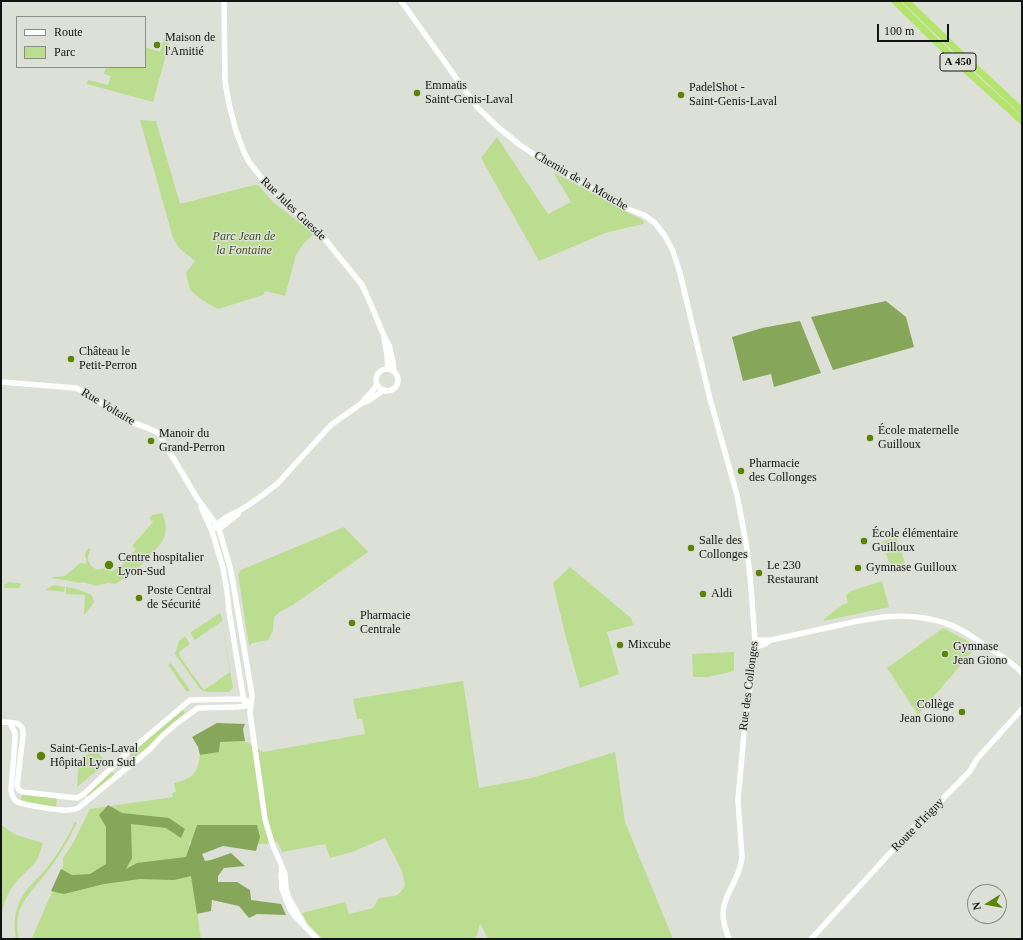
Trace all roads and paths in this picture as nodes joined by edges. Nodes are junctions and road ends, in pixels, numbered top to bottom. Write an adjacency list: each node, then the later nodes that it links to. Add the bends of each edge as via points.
1 (224, 1): 7 (street, Rue Jules Guesde, via 226,88 236,131 249,162 272,191 320,233 352,273 364,290)
2 (401, 1): 14 (street, Chemin de la Mouche, via 477,107 502,131 541,159 625,208 644,215 655,223 665,236 680,273)
3 (895, 1): 6 (highway, A 450)
4 (906, 1): 5 (highway, A 450)
5 (1022, 111)
6 (1022, 121)
7 (384, 336): 8 (street, Rue Jules Guesde); 9 (street, Rue Jules Guesde, via 389,345)
8 (388, 369): 9 (street); 11 (street, via 377,374)
9 (394, 371): 12 (street, via 398,379 396,385 392,389)
10 (1, 382): 15 (street, Rue Voltaire, via 76,388 122,417 154,431)
11 (377, 384): 12 (street); 13 (street, via 373,392)
12 (384, 390): 13 (street)
13 (362, 402): 16 (street, via 331,425 270,490)
14 (713, 409): 18 (street, Rue des Collonges, via 742,522 750,571)
15 (197, 498): 16 (street, Rue Voltaire); 17 (street, Rue Voltaire)
16 (218, 526): 17 (street); 23 (street, Rue Voltaire, via 231,571)
17 (212, 531): 22 (street, Rue Voltaire, via 223,568)
18 (755, 640): 19 (street); 20 (street, Rue des Collonges)
19 (771, 640): 20 (street); 21 (street, via 867,619 913,616 947,623 967,633 1005,658)
20 (755, 647): 34 (street, Rue des Collonges, via 738,792 741,862 725,902 723,914)
21 (1022, 673)
22 (243, 699): 23 (street); 24 (street, Rue Voltaire); 30 (street, via 190,700)
23 (252, 703): 24 (street); 26 (street, Rue Voltaire)
24 (246, 706): 26 (street, Rue Voltaire); 31 (street, via 198,708)
25 (1022, 710): 35 (street, Route d'Irigny, via 977,759 970,771)
26 (250, 713): 33 (street, via 265,819 282,867 285,900 293,914)
27 (1, 722): 28 (street)
28 (10, 723): 29 (street, via 23,727 17,786 19,790); 32 (street, via 15,733 11,790 14,799 17,802)
29 (69, 798): 30 (street); 32 (street)
30 (77, 798): 31 (street)
31 (78, 808): 32 (street)
32 (68, 810)
33 (317, 939)
34 (729, 939)
35 (811, 939)

